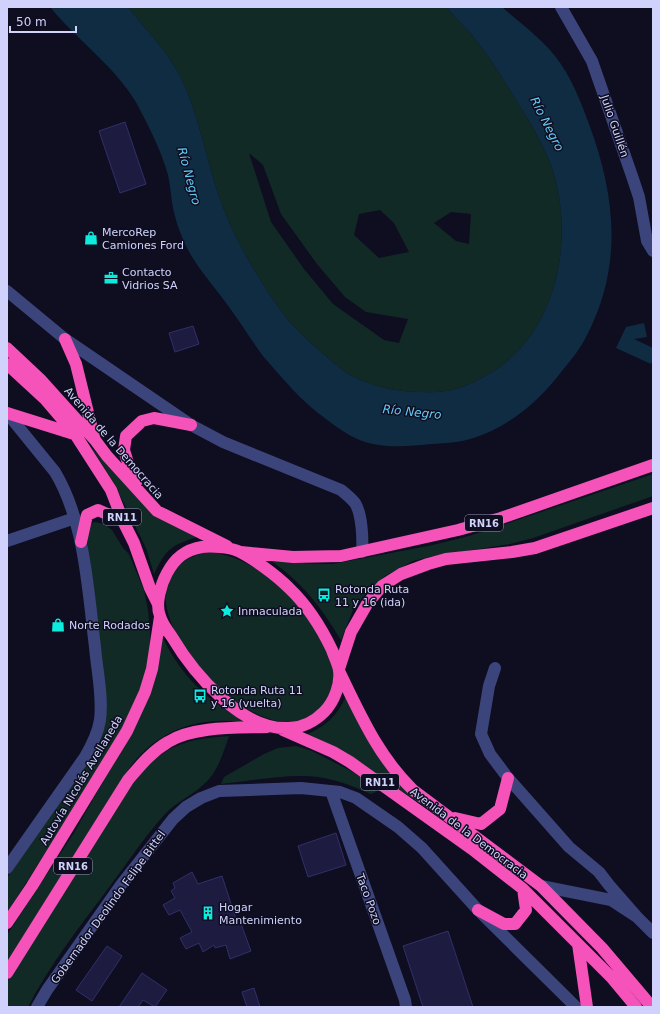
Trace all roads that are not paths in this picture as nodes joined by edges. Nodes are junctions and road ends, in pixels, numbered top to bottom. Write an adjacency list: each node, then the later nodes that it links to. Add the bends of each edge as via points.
1 (561, 7): 2 (street, Julio Guillén, via 592,61 636,190 647,241)
2 (653, 251)
3 (7, 291): 4 (street)
4 (65, 339): 8 (street); 10 (highway, via 76,364)
5 (7, 348): 10 (highway, Avenida de la Democracia / RN11, via 40,379)
6 (7, 364): 9 (highway, RN11, via 45,399)
7 (7, 413): 9 (highway); 14 (street, via 60,481)
8 (191, 425): 12 (highway, via 154,418 142,420 126,436 124,450 132,476); 19 (street, via 222,442 341,490 356,504 362,525)
9 (75, 434): 15 (highway, RN11, via 111,490)
10 (95, 440): 12 (highway, Avenida de la Democracia / RN11)
11 (653, 465): 19 (highway, RN16, via 502,518)
12 (145, 498): 18 (highway, Avenida de la Democracia / RN11, via 157,511)
13 (653, 508): 22 (highway, via 535,548 446,559 401,574 382,586 367,604 351,632)
14 (75, 518): 16 (street); 17 (street)
15 (123, 521): 17 (highway, via 98,510 87,515); 20 (highway, RN11, via 134,543)
16 (7, 541)
17 (81, 542): 27 (street, via 100,690 99,727 92,745 77,768)
18 (236, 551): 19 (highway, RN16, via 312,557); 20 (highway, RN11, via 202,547 180,555 164,577 159,595); 22 (highway, RN11, via 281,580 297,595 326,637)
19 (362, 552)
20 (159, 611): 23 (highway, RN11, via 179,649 210,688 249,717); 32 (highway, Autovía Nicolás Avellaneda / RN16, via 152,669 127,731)
21 (495, 668): 24 (street, via 480,734 490,754)
22 (339, 670): 23 (highway, RN11, via 335,694 321,715 307,724); 26 (highway, Avenida de la Democracia / RN11, via 367,728 387,761 413,790)
23 (278, 728): 29 (highway, Avenida de la Democracia / RN11, via 333,752 363,770); 35 (highway, RN16, via 232,728 187,734 169,741 151,754 128,780)
24 (508, 778): 26 (highway, via 500,809 481,824); 31 (street, via 569,847 599,872)
25 (331, 791): 30 (street, Gobernador Deolindo Felipe Bittel, via 356,798 398,827 422,848); 36 (street, Gobernador Deolindo Felipe Bittel, via 300,788 219,791 186,807 173,819 125,880); 37 (street, Taco Pozo)
26 (446, 815): 28 (highway, Avenida de la Democracia / RN11)
27 (7, 868)
28 (541, 886): 31 (street, Avenida de la Democracia, via 611,900); 41 (highway, Avenida de la Democracia / RN11, via 602,948)
29 (523, 889): 30 (highway, via 526,910 515,924 504,924); 34 (highway, Avenida de la Democracia / RN11)
30 (478, 910): 38 (street, Gobernador Deolindo Felipe Bittel)
31 (637, 918): 33 (street, Avenida de la Democracia)
32 (7, 923)
33 (653, 933)
34 (578, 944): 39 (highway); 40 (highway, Avenida de la Democracia / RN11)
35 (7, 973)
36 (37, 1007)
37 (406, 1007)
38 (576, 1007)
39 (587, 1007)
40 (636, 1007)
41 (652, 1007)

